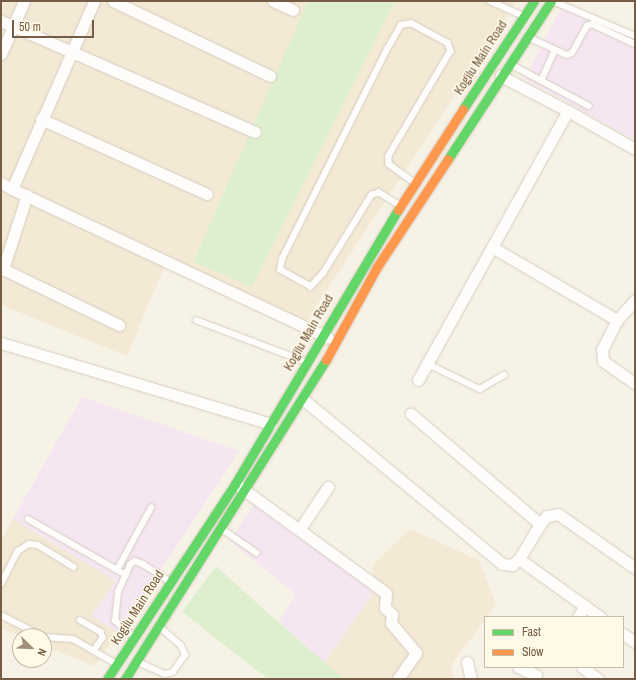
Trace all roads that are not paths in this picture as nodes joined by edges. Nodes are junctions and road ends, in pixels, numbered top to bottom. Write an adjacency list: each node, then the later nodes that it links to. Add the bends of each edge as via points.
1 (24, 1): 11 (street)
2 (94, 1): 16 (street)
3 (113, 1): 19 (street)
4 (274, 1): 8 (street)
5 (534, 1): 9 (main road, Kogilu Main Road)
6 (552, 1): 12 (main road, Kogilu Main Road); 13 (lane)
7 (492, 2): 9 (lane)
8 (293, 10)
9 (524, 16): 28 (main road, Kogilu Main Road)
10 (1, 21): 11 (street)
11 (13, 27): 16 (street); 17 (street)
12 (528, 36): 15 (lane); 18 (main road, Kogilu Main Road)
13 (635, 36)
14 (635, 44): 15 (lane, via 592,24 587,26 572,53 567,55)
15 (556, 50): 21 (lane)
16 (70, 52): 24 (street); 25 (street)
17 (1, 54)
18 (510, 64): 20 (main road, Kogilu Main Road); 21 (lane)
19 (270, 76)
20 (502, 76): 23 (street); 39 (main road, Kogilu Main Road, via 377,267)
21 (541, 81): 22 (lane)
22 (589, 106)
23 (568, 111): 26 (street); 33 (street)
24 (41, 119): 29 (street); 30 (street)
25 (255, 132)
26 (635, 150)
27 (1, 183): 29 (street)
28 (415, 183): 32 (main road, Kogilu Main Road); 32 (lane, via 389,164 389,156 451,51 448,43 411,22 401,25 386,51 282,259 280,270 311,287 323,274 372,195 379,193)
29 (12, 189): 31 (street)
30 (207, 194)
31 (27, 195): 37 (street, via 2,269); 38 (street)
32 (400, 206): 38 (main road, Kogilu Main Road)
33 (492, 247): 36 (street); 42 (street)
34 (635, 300): 36 (street)
35 (196, 320): 41 (lane)
36 (617, 320): 45 (street, via 602,349 603,361)
37 (119, 324)
38 (323, 335): 39 (street); 41 (main road, Kogilu Main Road)
39 (336, 342): 46 (main road, Kogilu Main Road)
40 (1, 343): 48 (street)
41 (308, 362): 48 (main road, Kogilu Main Road)
42 (428, 364): 43 (lane, via 480,389); 44 (street)
43 (504, 375)
44 (418, 380)
45 (635, 383)
46 (304, 400): 51 (main road, Kogilu Main Road); 58 (street, via 502,564 512,565)
47 (411, 414): 54 (street)
48 (271, 424): 49 (main road, Kogilu Main Road)
49 (235, 484): 51 (street); 63 (main road, Kogilu Main Road)
50 (328, 487): 56 (street)
51 (247, 492): 55 (main road, Kogilu Main Road); 56 (street)
52 (151, 508): 61 (lane)
53 (28, 519): 61 (lane)
54 (540, 524): 58 (street); 60 (street, via 548,516 558,514)
55 (222, 529): 57 (lane); 70 (main road, Kogilu Main Road)
56 (299, 530): 85 (street, via 386,593 385,608 392,614 391,623 416,653)
57 (257, 553)
58 (519, 559): 65 (street)
59 (74, 568): 64 (lane, via 38,545 29,544 18,551)
60 (635, 568)
61 (116, 570): 62 (lane)
62 (126, 575): 63 (lane, via 135,562); 73 (lane, via 118,592 115,621)
63 (170, 582): 73 (main road, Kogilu Main Road)
64 (1, 584)
65 (585, 606): 67 (street); 68 (street)
66 (1, 615): 71 (lane)
67 (579, 616)
68 (599, 616)
69 (80, 620): 76 (lane, via 101,632 103,638)
70 (159, 627): 77 (main road, Kogilu Main Road); 77 (lane, via 181,646 185,655 173,672 165,674)
71 (26, 628)
72 (624, 635): 75 (street)
73 (135, 637): 79 (main road, Kogilu Main Road)
74 (52, 638): 76 (lane, via 73,640)
75 (635, 642)
76 (94, 651): 79 (lane)
77 (136, 662): 83 (main road, Kogilu Main Road)
78 (467, 662): 86 (street)
79 (117, 664): 84 (main road, Kogilu Main Road)
80 (521, 668): 82 (street)
81 (583, 668): 87 (street)
82 (538, 674)
83 (128, 678)
84 (107, 679)
85 (398, 679)
86 (471, 679)
87 (598, 679)

